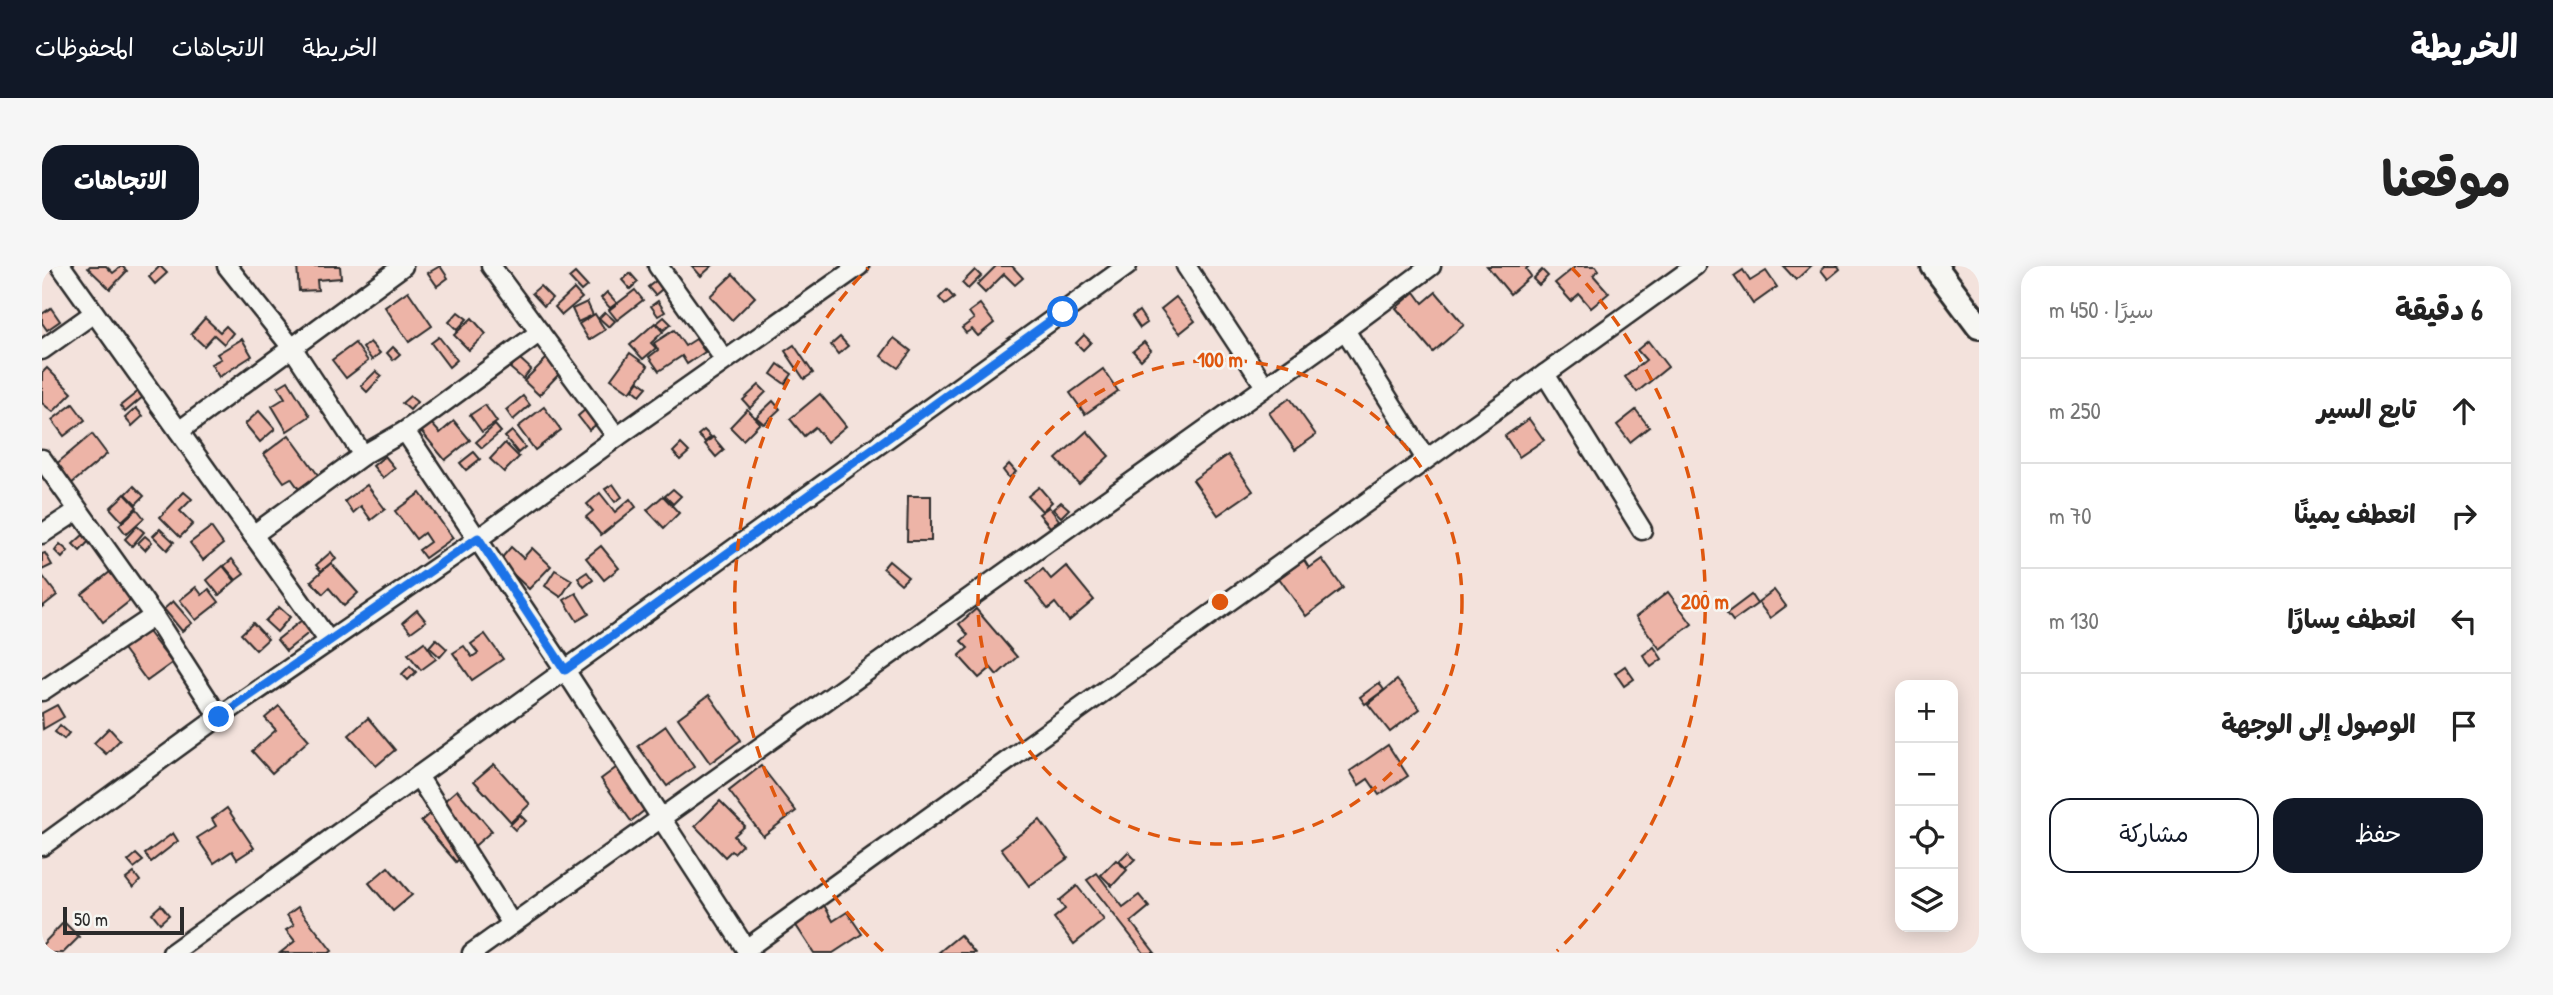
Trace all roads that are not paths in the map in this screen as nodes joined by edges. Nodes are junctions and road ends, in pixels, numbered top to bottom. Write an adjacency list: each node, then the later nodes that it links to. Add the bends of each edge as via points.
1 (61, 266): 12 (street)
2 (227, 266): 16 (street)
3 (404, 266): 16 (street)
4 (491, 266): 15 (street)
5 (658, 266): 18 (street)
6 (1127, 266): 34 (street)
7 (1186, 266): 20 (street)
8 (1431, 266): 14 (street)
9 (1695, 266): 19 (street)
10 (1934, 266): 13 (street)
11 (852, 268): 18 (street)
12 (94, 313): 17 (street); 22 (street)
13 (1979, 326)
14 (1345, 331): 20 (street); 26 (street)
15 (540, 332): 21 (street); 23 (street)
16 (293, 349): 22 (street); 24 (street)
17 (42, 350)
18 (725, 360): 23 (street)
19 (1545, 374): 26 (street); 28 (street)
20 (1265, 386): 38 (street)
21 (405, 430): 24 (street); 31 (street)
22 (179, 431): 30 (street)
23 (617, 436): 31 (street)
24 (363, 455): 30 (street)
25 (42, 459): 27 (street)
26 (1426, 459): 38 (street, via 746,949)
27 (78, 511): 29 (street); 32 (street)
28 (1642, 530)
29 (42, 534)
30 (253, 535): 33 (street)
31 (478, 538): 33 (street); 34 (street)
32 (154, 616): 35 (street); 36 (street)
33 (328, 640): 36 (street)
34 (565, 670): 37 (street); 38 (street)
35 (42, 691)
36 (219, 717): 39 (street)
37 (418, 776): 40 (street); 41 (street)
38 (661, 818): 40 (street)
39 (42, 846)
40 (512, 924): 42 (street)
41 (172, 953)
42 (472, 953)

